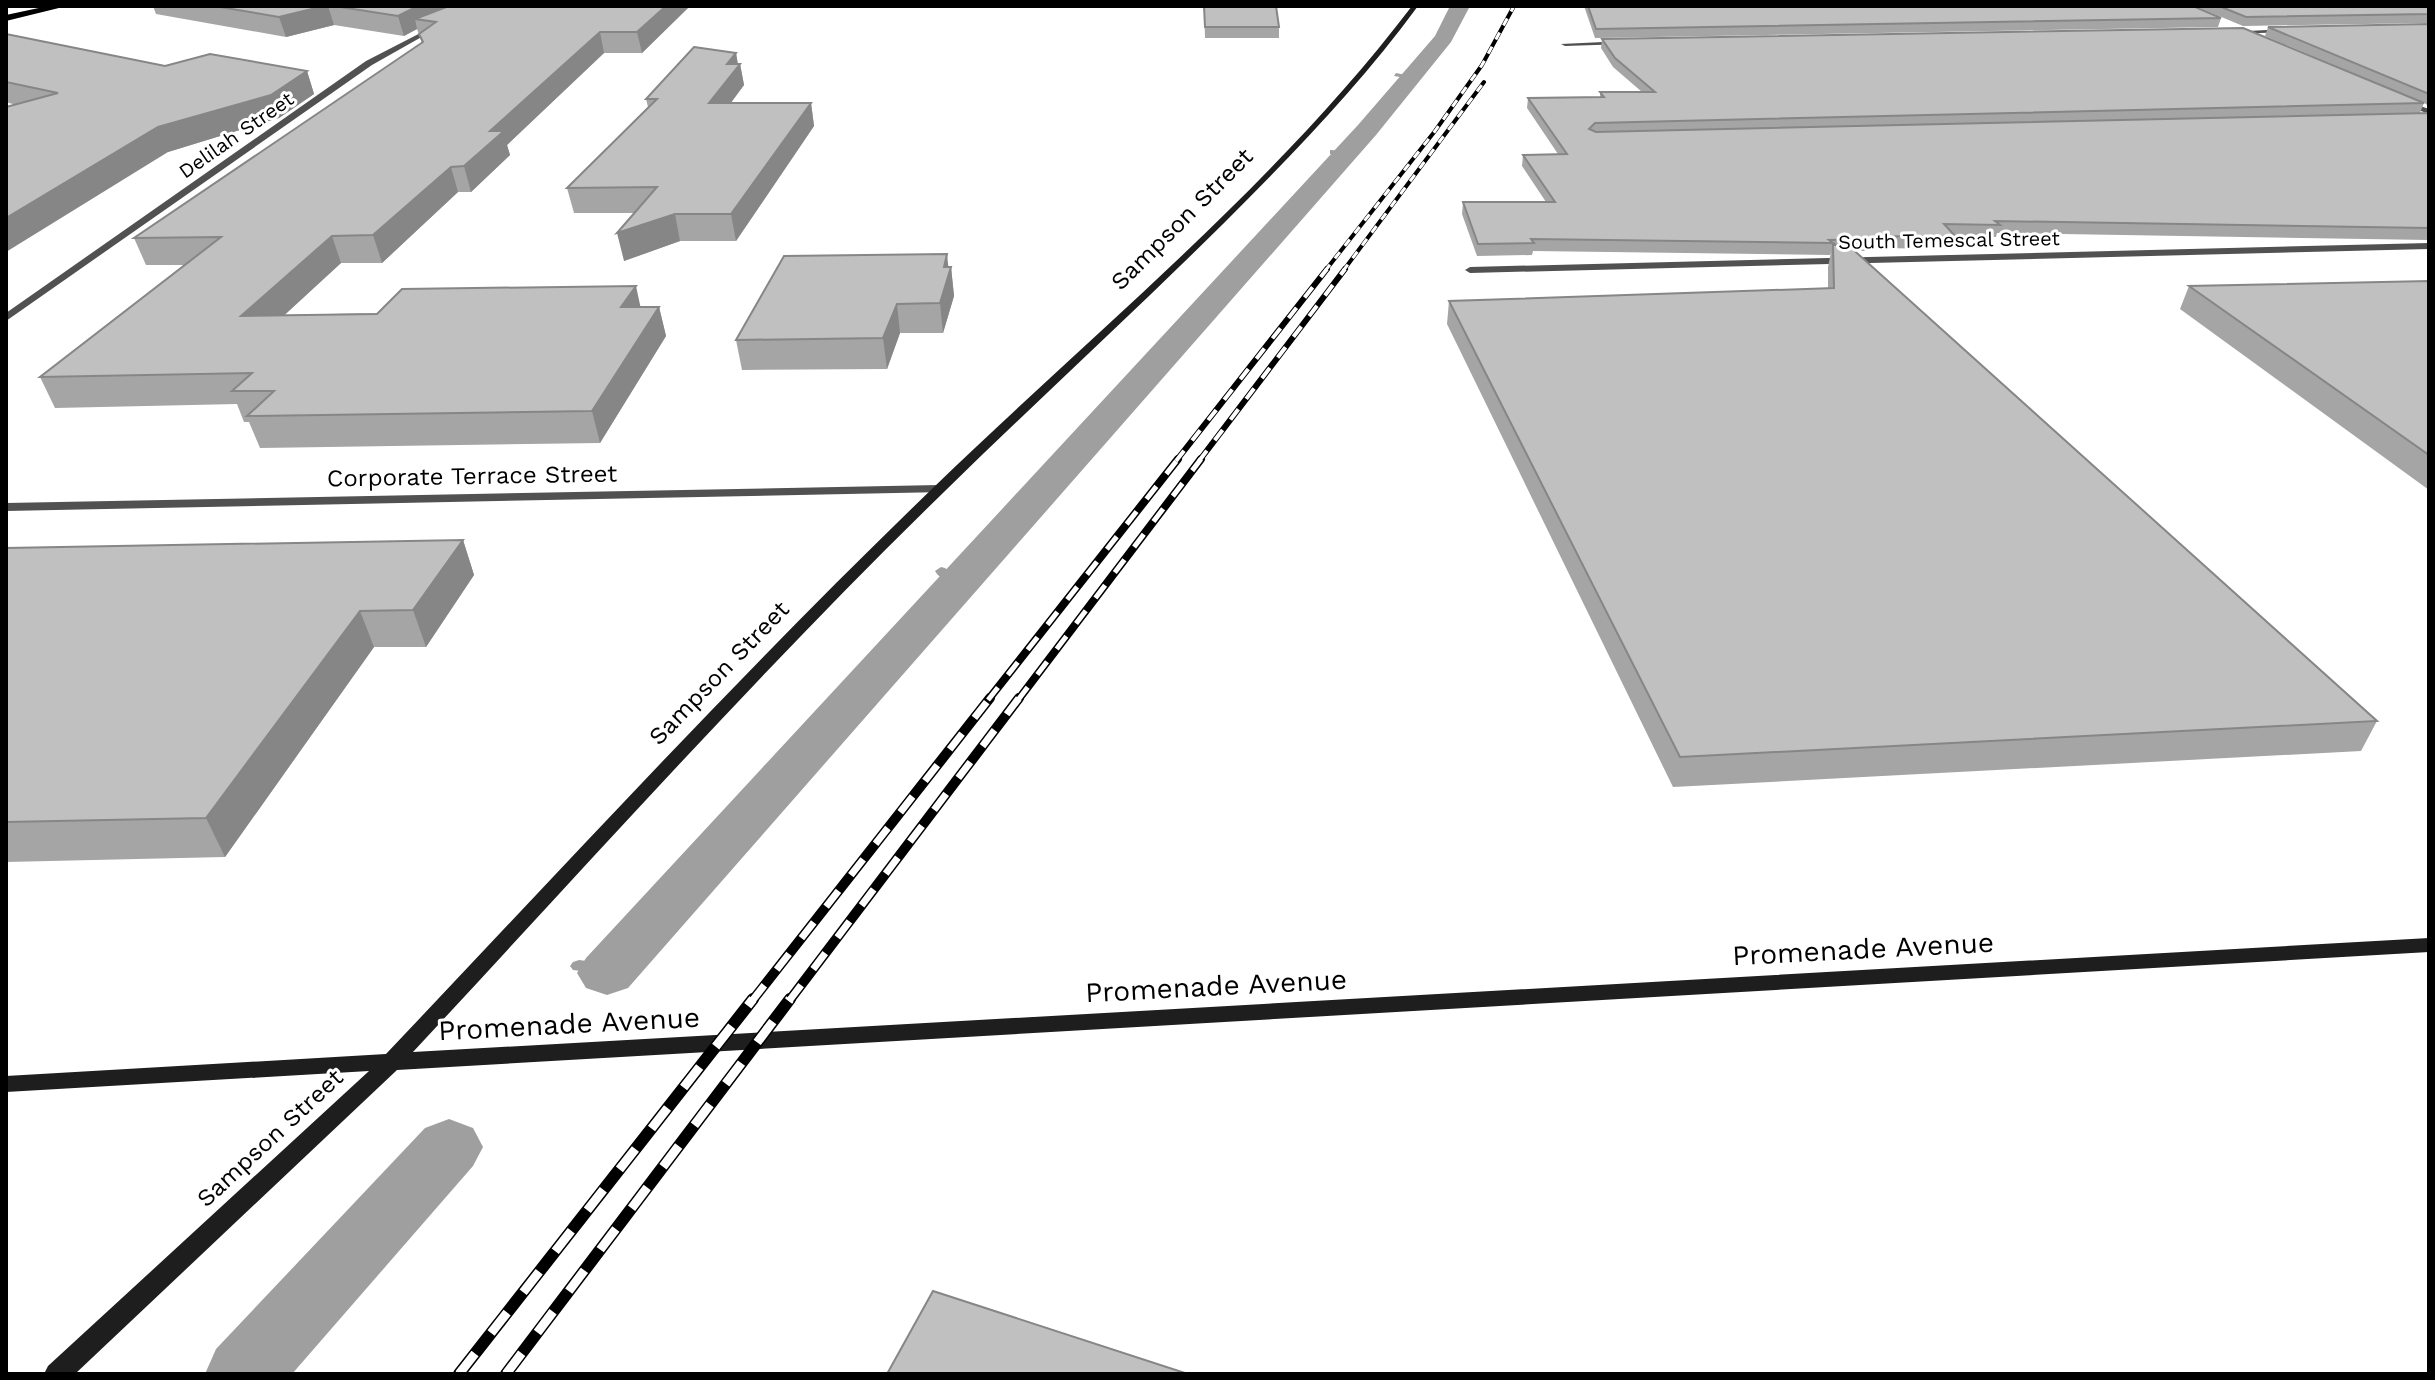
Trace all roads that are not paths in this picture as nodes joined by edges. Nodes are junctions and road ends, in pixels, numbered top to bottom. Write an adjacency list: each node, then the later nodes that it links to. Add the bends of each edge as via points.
1 (62, 6): 3 (highway)
2 (1415, 6): 17 (street, Sampson Street, via 1372,63 1283,159)
3 (6, 18)
4 (456, 20): 16 (street, Delilah Street, via 426,30 369,63)
5 (2228, 29): 7 (street)
6 (2304, 31): 7 (street)
7 (2242, 32): 10 (street)
8 (1628, 43): 9 (street)
9 (1565, 44)
10 (2270, 44)
11 (2400, 100): 12 (street)
12 (2429, 115): 13 (street)
13 (2414, 118)
14 (2429, 246): 15 (street, South Temescal Street)
15 (1470, 270)
16 (6, 318)
17 (939, 489): 18 (street, Corporate Terrace Street); 21 (street, Sampson Street, via 730,700 378,1076)
18 (6, 507)
19 (2429, 945): 20 (street, Promenade Avenue)
20 (6, 1084)
21 (57, 1374)

